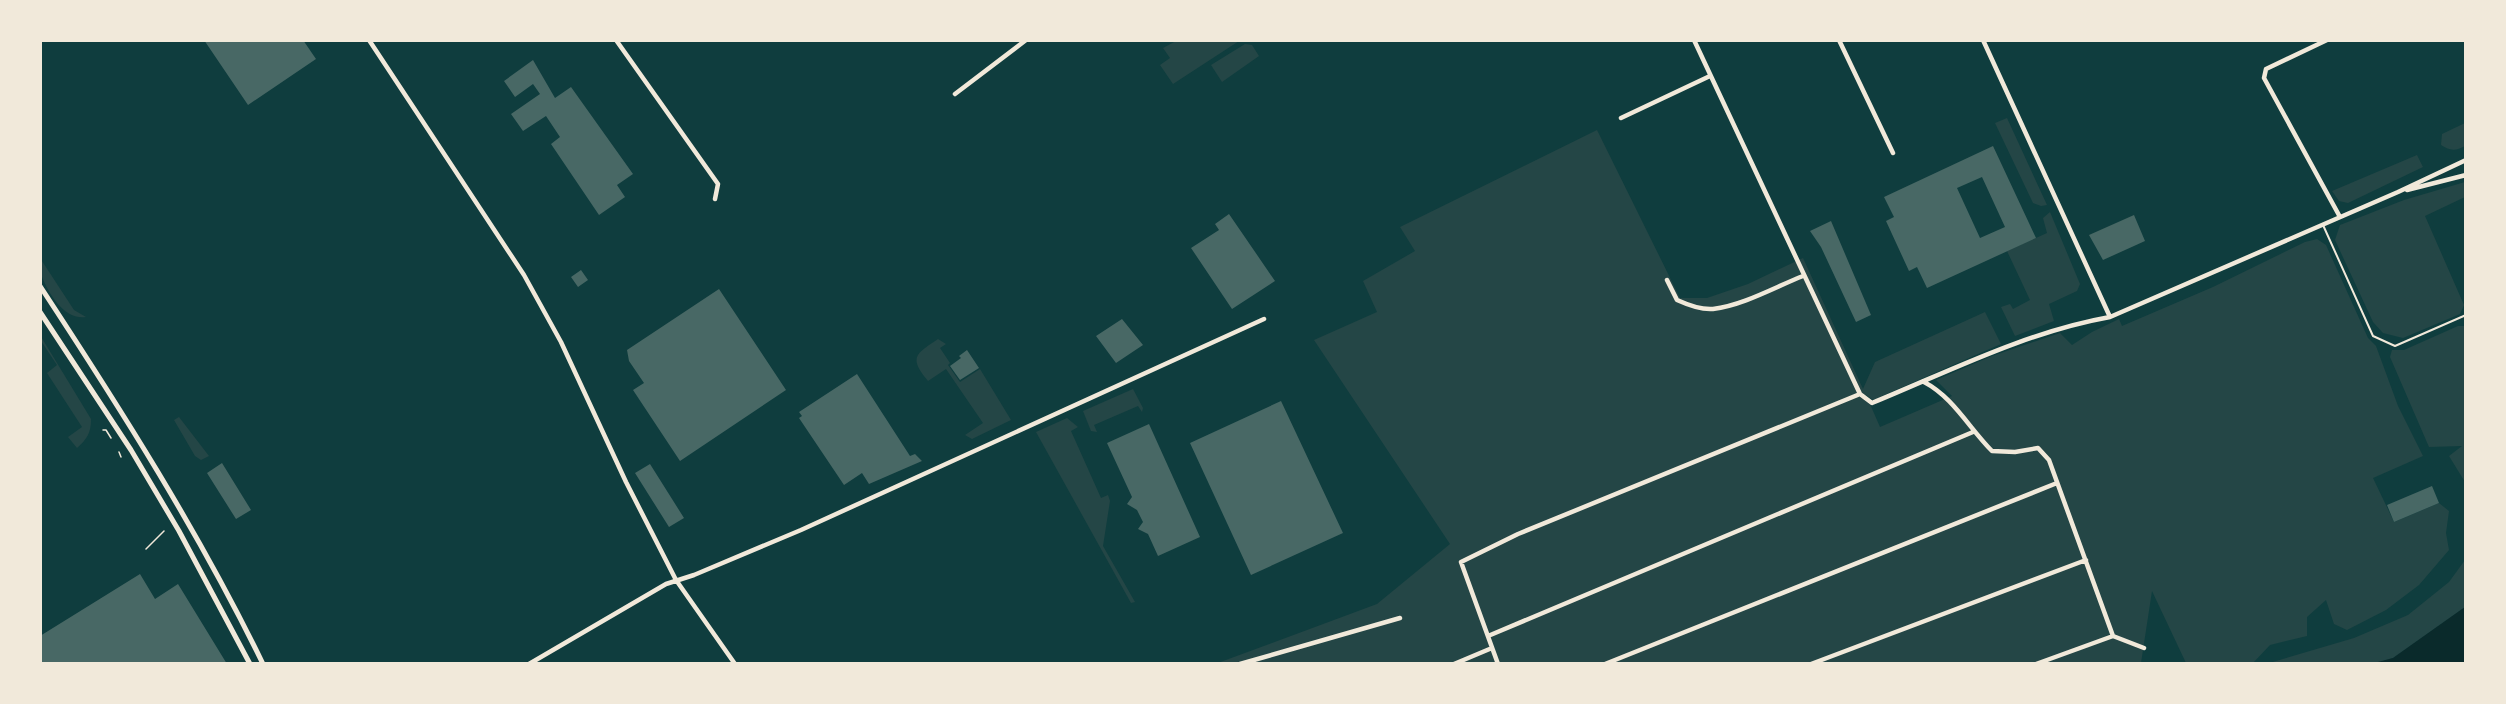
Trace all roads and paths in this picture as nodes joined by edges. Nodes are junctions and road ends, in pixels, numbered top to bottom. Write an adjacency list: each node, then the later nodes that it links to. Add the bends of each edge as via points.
1 (369, 40): 36 (street, via 524,275 561,342)
2 (616, 40): 15 (street, via 718,184)
3 (1026, 40): 9 (street)
4 (1694, 40): 8 (street)
5 (1839, 40): 11 (street)
6 (1983, 40): 23 (street)
7 (2327, 40): 16 (street, via 2266,69 2264,78)
8 (1710, 76): 10 (street); 18 (street)
9 (955, 94)
10 (1621, 118)
11 (1893, 153)
12 (2466, 160): 14 (street)
13 (2466, 175): 14 (street)
14 (2398, 192): 16 (street)
15 (716, 199)
16 (2340, 217): 17 (street)
17 (2323, 225): 22 (lane, via 2373,336 2395,346); 23 (street)
18 (1803, 276): 19 (street, via 1713,309 1677,300); 26 (street)
19 (1667, 280)
20 (40, 286): 43 (street, via 141,445)
21 (40, 312): 42 (street, via 131,450)
22 (2466, 315)
23 (2110, 317): 25 (street, via 2023,339)
24 (1264, 319): 36 (street, via 801,530)
25 (1924, 382): 26 (street, via 1872,403); 28 (street, via 1944,394)
26 (1860, 394): 38 (street, via 1518,534 1461,562)
27 (103, 430): 29 (path)
28 (1973, 432): 32 (street, via 1992,451 2038,448 2049,460); 38 (street)
29 (111, 438)
30 (119, 452): 31 (path)
31 (121, 457)
32 (2057, 483): 35 (street); 49 (street)
33 (164, 531): 34 (path)
34 (146, 549)
35 (2086, 560): 39 (street); 50 (street)
36 (676, 580): 44 (street); 45 (street)
37 (1400, 618): 46 (street)
38 (1488, 636): 40 (street)
39 (2114, 636): 41 (street); 51 (street)
40 (1492, 648): 47 (street); 48 (street)
41 (2144, 648)
42 (250, 663)
43 (263, 663)
44 (529, 663)
45 (735, 663)
46 (1240, 663)
47 (1454, 663)
48 (1498, 663)
49 (1605, 663)
50 (1811, 663)
51 (2036, 663)

